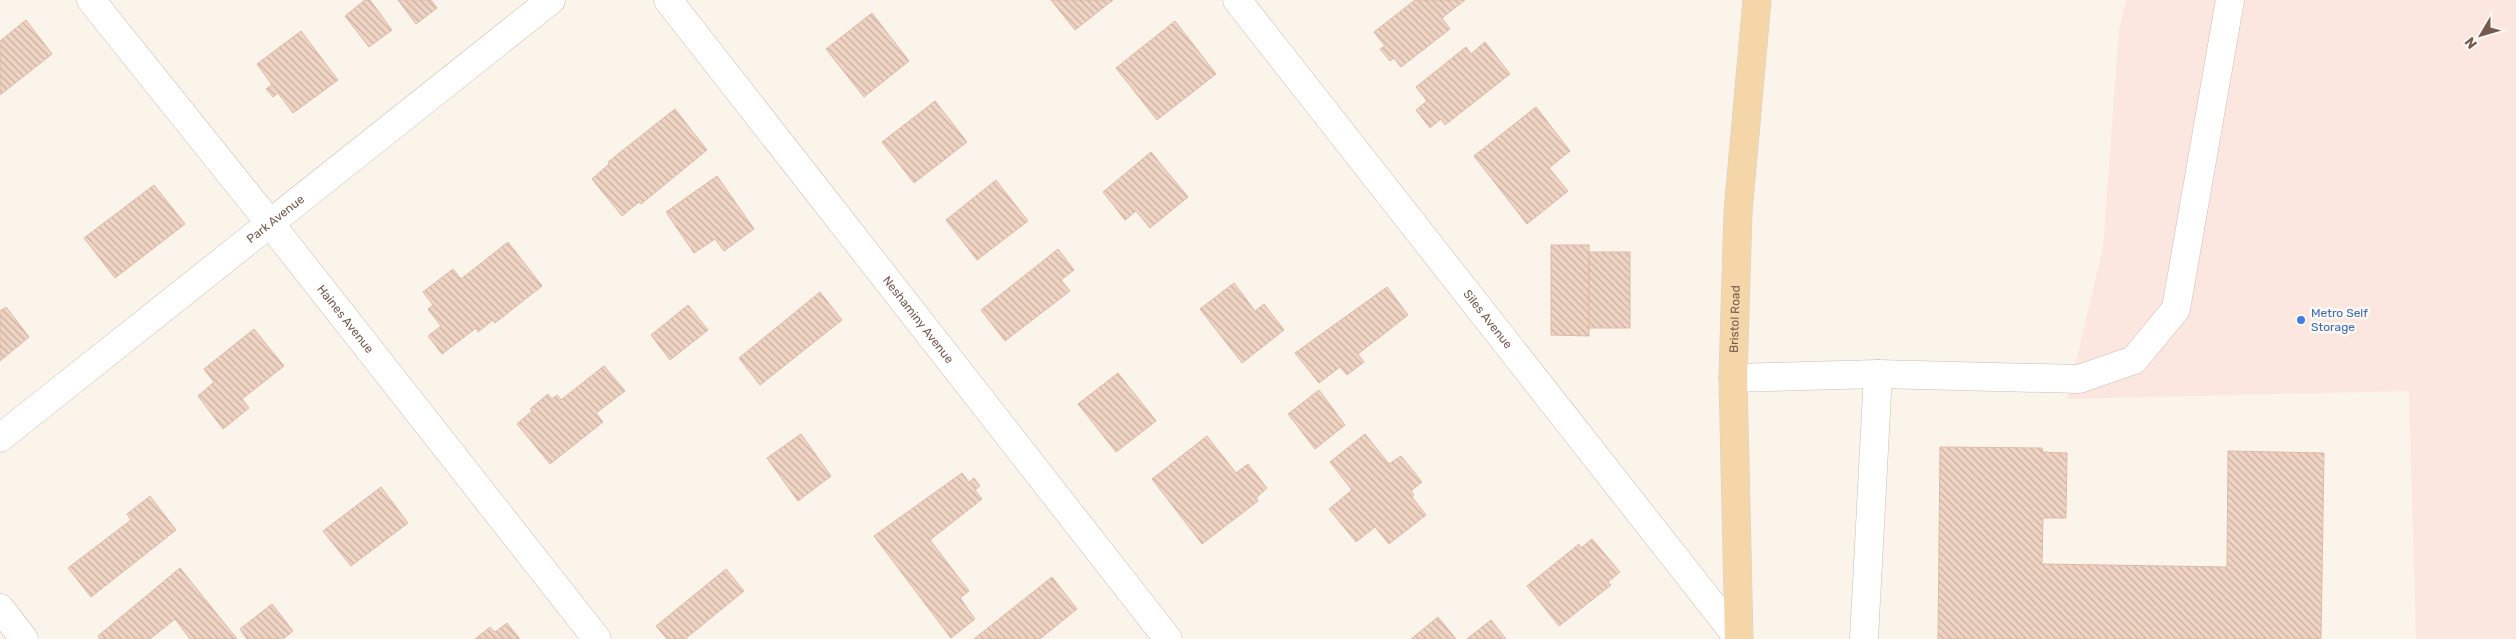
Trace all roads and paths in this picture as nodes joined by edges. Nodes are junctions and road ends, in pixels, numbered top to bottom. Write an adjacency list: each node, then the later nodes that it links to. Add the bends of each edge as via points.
1 (91, 0): 7 (street, Haines Avenue)
2 (551, 0): 7 (street, Park Avenue)
3 (668, 0): 14 (street, Neshaminy Avenue)
4 (1237, 0): 15 (street, Siles Avenue)
5 (1757, 0): 9 (main road, Bristol Road, via 1738,212)
6 (2230, 0): 8 (street, via 2176,309 2134,360 2080,379)
7 (269, 222): 10 (street, Park Avenue); 13 (street, Haines Avenue)
8 (1878, 374): 9 (street); 16 (street)
9 (1732, 378): 15 (main road, Bristol Road)
10 (0, 438)
11 (0, 608): 12 (street)
12 (24, 639)
13 (597, 639)
14 (1168, 639)
15 (1739, 639)
16 (1864, 639)

